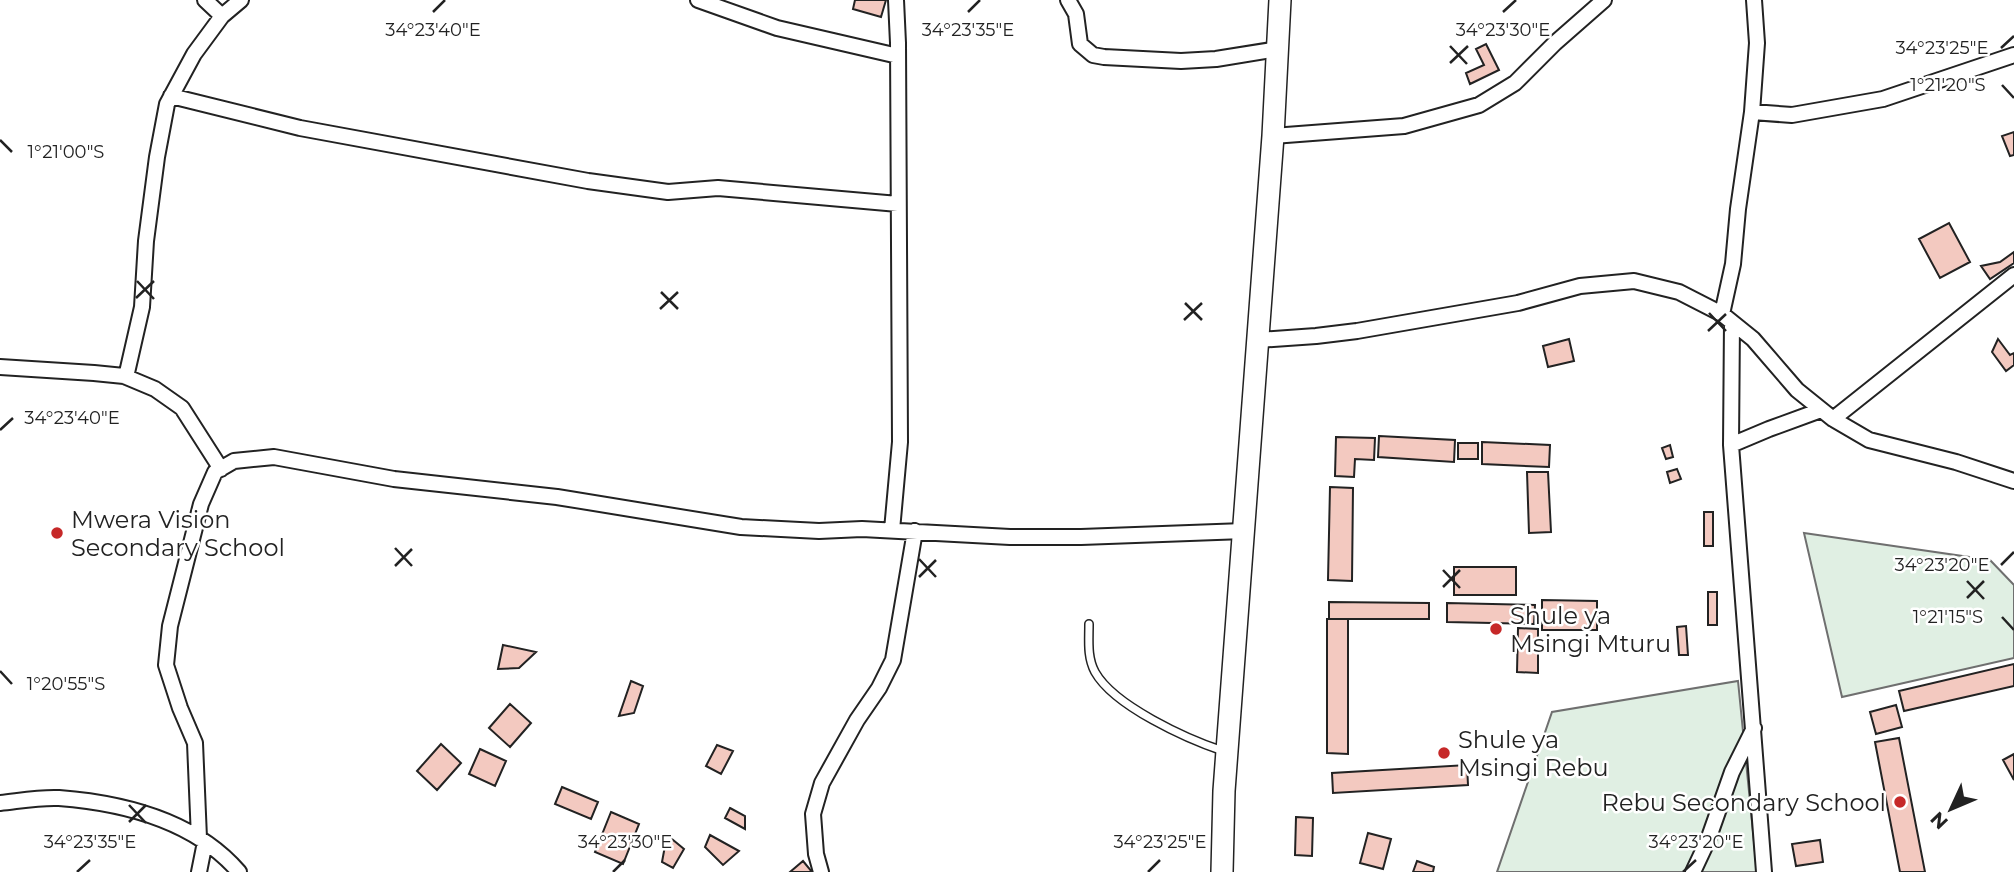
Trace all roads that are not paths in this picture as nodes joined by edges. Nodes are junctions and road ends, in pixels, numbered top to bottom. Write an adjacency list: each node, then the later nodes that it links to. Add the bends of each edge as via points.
1 (205, 0): 9 (street)
2 (241, 0): 9 (street)
3 (698, 0): 12 (street, via 777,28)
4 (896, 0): 12 (street)
5 (1068, 0): 10 (street, via 1076,13 1080,44 1093,55 1193,60)
6 (1280, 0): 10 (main road)
7 (1604, 0): 15 (street, via 1515,83 1479,105 1405,126)
8 (1754, 0): 14 (street, via 1757,43)
9 (222, 16): 13 (street)
10 (1278, 49): 15 (main road)
11 (2014, 55): 14 (street, via 1883,99 1792,115)
12 (898, 56): 16 (street)
13 (171, 96): 16 (street, via 300,128 587,181 668,192 718,188); 21 (street, via 157,157 142,307)
14 (1752, 112): 18 (street)
15 (1273, 136): 19 (main road)
16 (898, 204): 26 (street, via 900,442)
17 (2014, 275): 22 (street)
18 (1727, 318): 19 (street, via 1679,292 1634,281 1580,286 1518,303 1357,331); 22 (street); 23 (street)
19 (1258, 340): 28 (main road)
20 (0, 367): 21 (street)
21 (126, 377): 24 (street, via 155,389 182,408)
22 (1827, 414): 23 (street, via 1769,429); 25 (street, via 1869,440)
23 (1731, 445): 30 (street)
24 (220, 469): 26 (street, via 234,461 274,457 394,479 557,498 741,527); 33 (street, via 201,504 170,626 166,665 195,743)
25 (2014, 481)
26 (892, 530): 27 (street)
27 (915, 531): 28 (street, via 1010,537); 36 (street, via 893,660 822,783 813,814)
28 (1244, 531): 31 (main road)
29 (1089, 624): 31 (lane, via 1088,653 1096,673 1114,694 1158,722)
30 (1754, 728): 38 (street); 39 (street)
31 (1227, 753): 37 (main road)
32 (0, 803): 33 (street, via 58,798 134,809)
33 (202, 840): 34 (street); 35 (street)
34 (199, 872)
35 (239, 872)
36 (821, 872)
37 (1222, 872)
38 (1693, 872)
39 (1764, 872)

